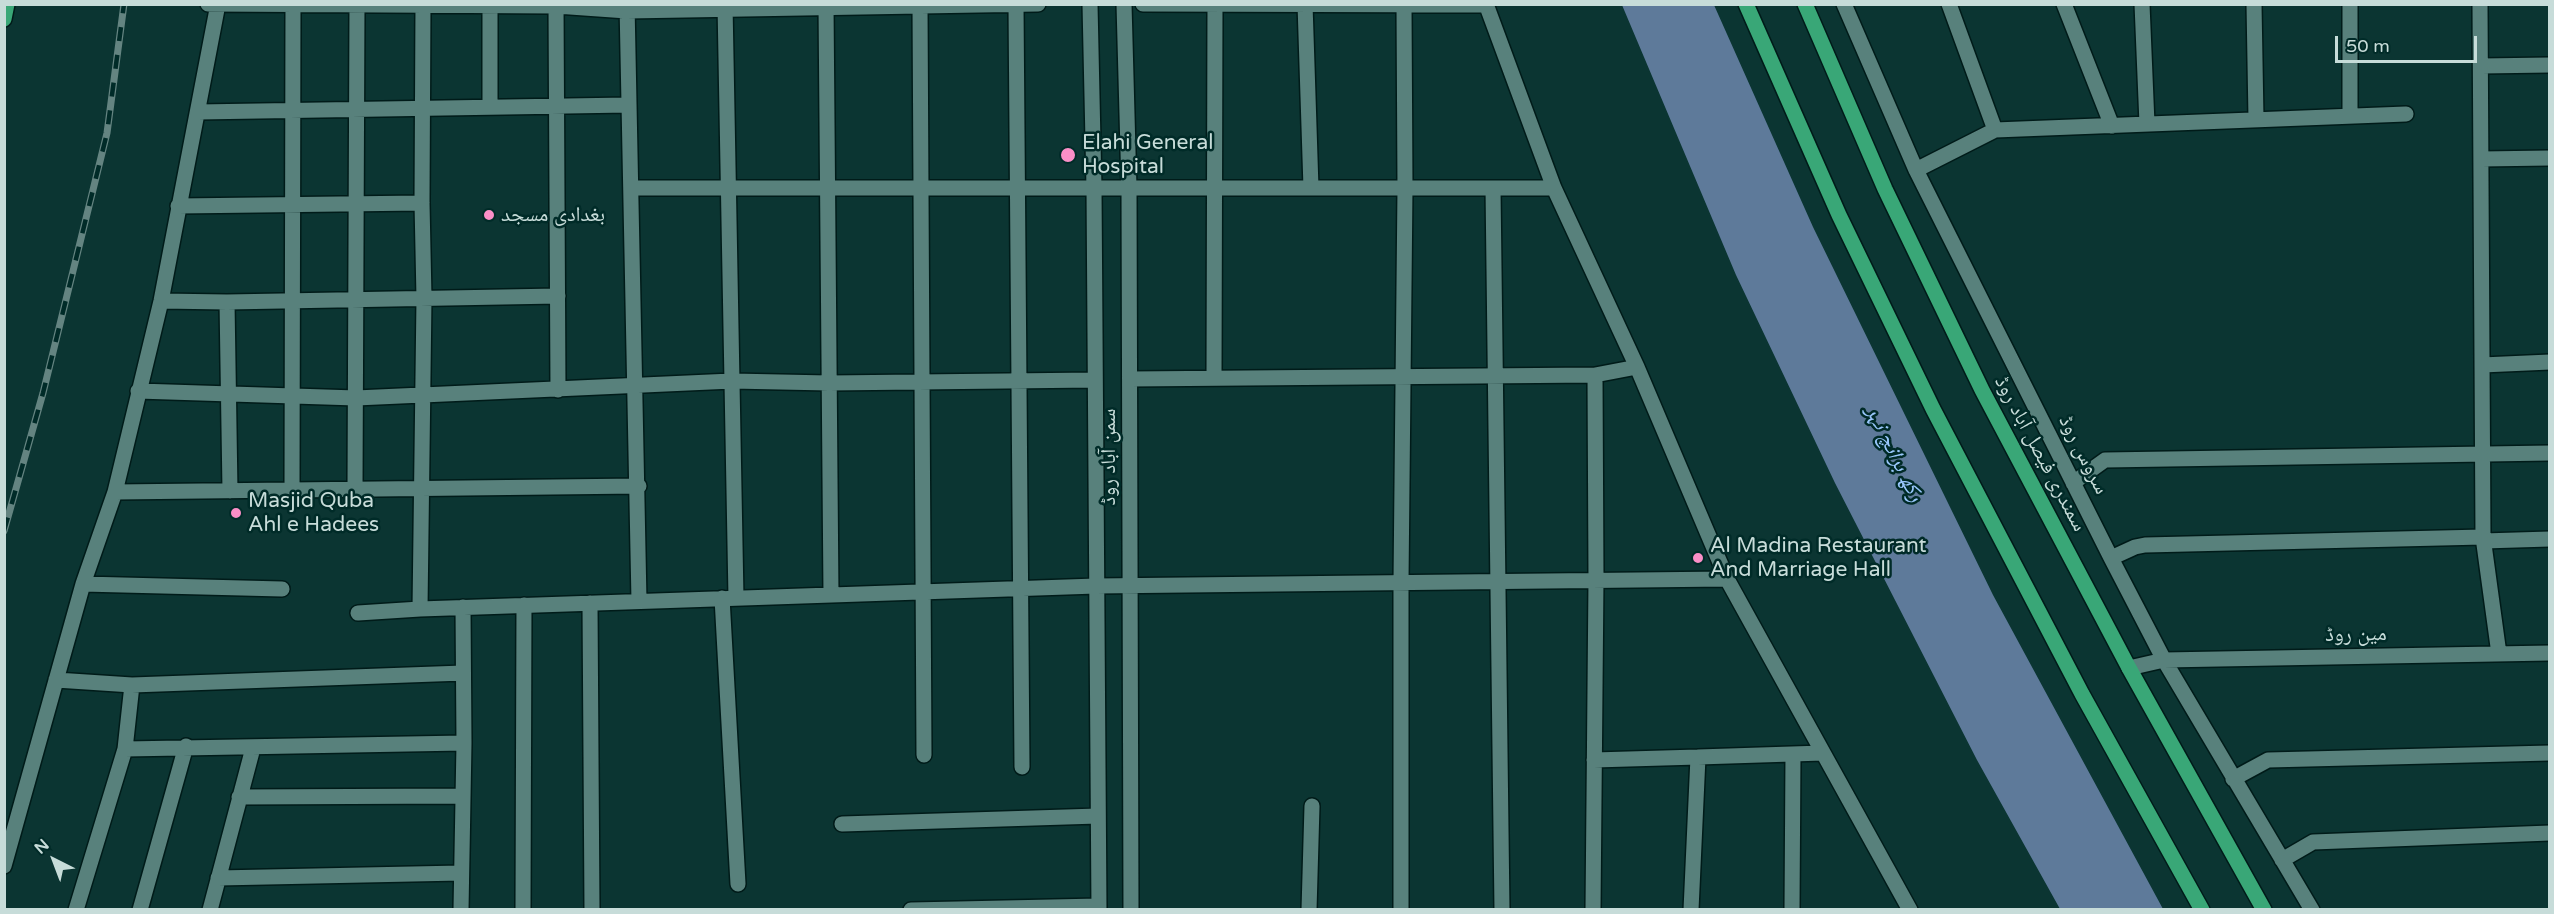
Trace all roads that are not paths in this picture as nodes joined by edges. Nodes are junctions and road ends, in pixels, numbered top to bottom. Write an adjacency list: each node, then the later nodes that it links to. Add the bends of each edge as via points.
1 (7, 4): 32 (main road)
2 (208, 4): 17 (street)
3 (1038, 4): 23 (street)
4 (1090, 4): 56 (street, سمن آباد روڈ)
5 (1124, 4): 57 (street, سمن آباد روڈ)
6 (1143, 4): 24 (street)
7 (1215, 4): 24 (street); 25 (street); 58 (street)
8 (1746, 4): 169 (main road, via 1839,215 1933,409 2082,694)
9 (1805, 4): 126 (main road, سمندری فیصل آباد روڈ, via 1884,189 1982,390)
10 (1844, 4): 50 (street, سروس روڈ)
11 (1949, 4): 47 (street)
12 (2064, 4): 46 (street)
13 (2142, 4): 45 (street)
14 (2254, 4): 44 (street)
15 (2350, 4): 43 (street)
16 (2480, 4): 34 (street)
17 (218, 5): 18 (street); 41 (street)
18 (293, 5): 19 (street); 40 (street)
19 (357, 5): 20 (street); 39 (street)
20 (423, 5): 21 (street); 38 (street)
21 (490, 5): 22 (street); 37 (street)
22 (556, 5): 30 (street); 36 (street)
23 (1016, 5): 28 (street); 55 (street)
24 (1204, 5)
25 (1305, 5): 26 (street); 59 (street)
26 (1404, 5): 27 (street); 60 (street)
27 (1486, 5): 62 (street)
28 (920, 6): 29 (street); 54 (street)
29 (826, 7): 31 (street); 53 (street)
30 (627, 8): 31 (street); 35 (street)
31 (725, 8): 52 (street)
32 (4, 19)
33 (2550, 65): 34 (street)
34 (2481, 66): 49 (street)
35 (628, 105): 36 (street); 51 (street)
36 (557, 106): 37 (street); 67 (street)
37 (490, 107): 38 (street)
38 (422, 109): 39 (street); 63 (street)
39 (355, 110): 40 (street); 64 (street)
40 (293, 111): 41 (street); 65 (street)
41 (198, 112): 66 (street)
42 (2406, 114): 43 (street)
43 (2350, 116): 44 (street)
44 (2256, 119): 45 (street)
45 (2147, 124): 46 (street)
46 (2112, 126): 47 (street)
47 (1995, 130): 50 (street)
48 (2550, 158): 49 (street)
49 (2481, 159): 74 (street)
50 (1916, 170): 95 (street, سروس روڈ)
51 (631, 188): 52 (street); 86 (street)
52 (727, 188): 53 (street); 83 (street)
53 (827, 188): 54 (street); 85 (street)
54 (921, 188): 55 (street); 84 (street)
55 (1018, 188): 56 (street); 80 (street)
56 (1094, 188): 57 (street); 82 (street, سمن آباد روڈ)
57 (1129, 188): 58 (street); 81 (street, سمن آباد روڈ)
58 (1213, 188): 59 (street); 79 (street)
59 (1311, 188): 60 (street)
60 (1405, 188): 61 (street); 78 (street)
61 (1493, 188): 62 (street); 77 (street)
62 (1554, 188): 75 (street)
63 (422, 203): 64 (street); 68 (street)
64 (355, 204): 65 (street); 69 (street)
65 (292, 205): 66 (street); 71 (street)
66 (178, 206): 70 (street)
67 (558, 296): 68 (street); 87 (street)
68 (424, 298): 69 (street); 91 (street)
69 (357, 300): 71 (street); 92 (street)
70 (161, 301): 72 (street); 88 (street)
71 (292, 301): 72 (street); 89 (street)
72 (227, 302): 90 (street)
73 (2550, 362): 74 (street)
74 (2482, 365): 94 (street)
75 (1637, 367): 76 (street); 106 (street)
76 (1595, 375): 77 (street); 105 (street)
77 (1496, 376): 78 (street); 107 (street)
78 (1402, 377): 79 (street); 108 (street)
79 (1214, 378): 81 (street)
80 (1020, 379): 82 (street); 84 (street); 113 (street)
81 (1130, 379): 111 (street, سمن آباد روڈ)
82 (1095, 380): 110 (street, سمن آباد روڈ)
83 (732, 381): 85 (street); 86 (street); 116 (street)
84 (922, 381): 85 (street); 114 (street)
85 (829, 383): 115 (street)
86 (634, 386): 87 (street); 96 (street)
87 (558, 390): 91 (street)
88 (138, 392): 90 (street); 101 (street)
89 (292, 394): 90 (street); 92 (street); 99 (street)
90 (228, 395): 100 (street)
91 (422, 396): 92 (street); 98 (street)
92 (356, 398): 97 (street)
93 (2550, 453): 94 (street)
94 (2483, 455): 95 (street, via 2105,460); 102 (street)
95 (2073, 483): 104 (street, سروس روڈ)
96 (639, 486): 98 (street); 117 (street)
97 (355, 489): 98 (street); 99 (street)
98 (423, 489): 121 (street)
99 (292, 490): 100 (street)
100 (230, 491): 101 (street)
101 (115, 492): 109 (street)
102 (2483, 539): 103 (street); 104 (street, via 2145,545); 124 (street)
103 (2550, 539)
104 (2111, 558): 125 (street, سروس روڈ)
105 (1596, 579): 106 (street); 107 (street); 139 (street)
106 (1727, 579): 135 (street)
107 (1497, 580): 108 (street); 164 (street)
108 (1401, 582): 111 (street); 163 (street)
109 (83, 584): 112 (street); 128 (street)
110 (1096, 586): 111 (street); 113 (street); 145 (street, سمن آباد روڈ)
111 (1131, 586): 161 (street, سمن آباد روڈ)
112 (282, 589)
113 (1021, 589): 114 (street); 140 (street)
114 (924, 592): 115 (street); 137 (street)
115 (831, 595): 116 (street)
116 (729, 598): 117 (street); 152 (street)
117 (639, 601): 118 (street)
118 (590, 603): 119 (street); 159 (street)
119 (524, 605): 120 (street); 158 (street)
120 (463, 607): 121 (street); 127 (street)
121 (420, 609): 122 (street)
122 (358, 613)
123 (2550, 653): 124 (street, مین روڈ)
124 (2499, 654): 125 (street, مین روڈ)
125 (2164, 660): 126 (street, مین روڈ); 141 (street, سروس روڈ)
126 (2129, 668): 170 (main road, سمندری فیصل آباد روڈ)
127 (463, 673): 129 (street); 130 (street)
128 (56, 680): 129 (street); 149 (street)
129 (132, 686): 133 (street)
130 (464, 743): 132 (street); 142 (street)
131 (186, 746): 132 (street); 133 (street); 155 (street)
132 (253, 748): 143 (street)
133 (125, 749): 154 (street)
134 (1793, 753): 135 (street); 138 (street); 167 (street)
135 (1823, 753): 168 (street)
136 (2550, 753): 141 (street, via 2268,760)
137 (924, 755)
138 (1698, 757): 139 (street); 166 (street)
139 (1594, 760): 165 (street)
140 (1022, 767)
141 (2233, 779): 148 (street, سروس روڈ)
142 (462, 796): 143 (street); 150 (street)
143 (239, 797): 151 (street)
144 (1312, 806): 162 (street)
145 (1098, 816): 146 (street); 153 (street, سمن آباد روڈ)
146 (842, 824)
147 (2550, 833): 148 (street, via 2313,842)
148 (2282, 860): 171 (street, سروس روڈ)
149 (4, 866)
150 (461, 873): 151 (street); 157 (street)
151 (218, 878): 156 (street)
152 (738, 884)
153 (1099, 908): 160 (street)
154 (76, 909)
155 (140, 909)
156 (210, 909)
157 (461, 909)
158 (523, 909)
159 (592, 909)
160 (911, 909)
161 (1131, 909)
162 (1309, 909)
163 (1401, 909)
164 (1502, 909)
165 (1593, 909)
166 (1691, 909)
167 (1792, 909)
168 (1910, 909)
169 (2202, 909)
170 (2264, 909)
171 (2312, 909)

